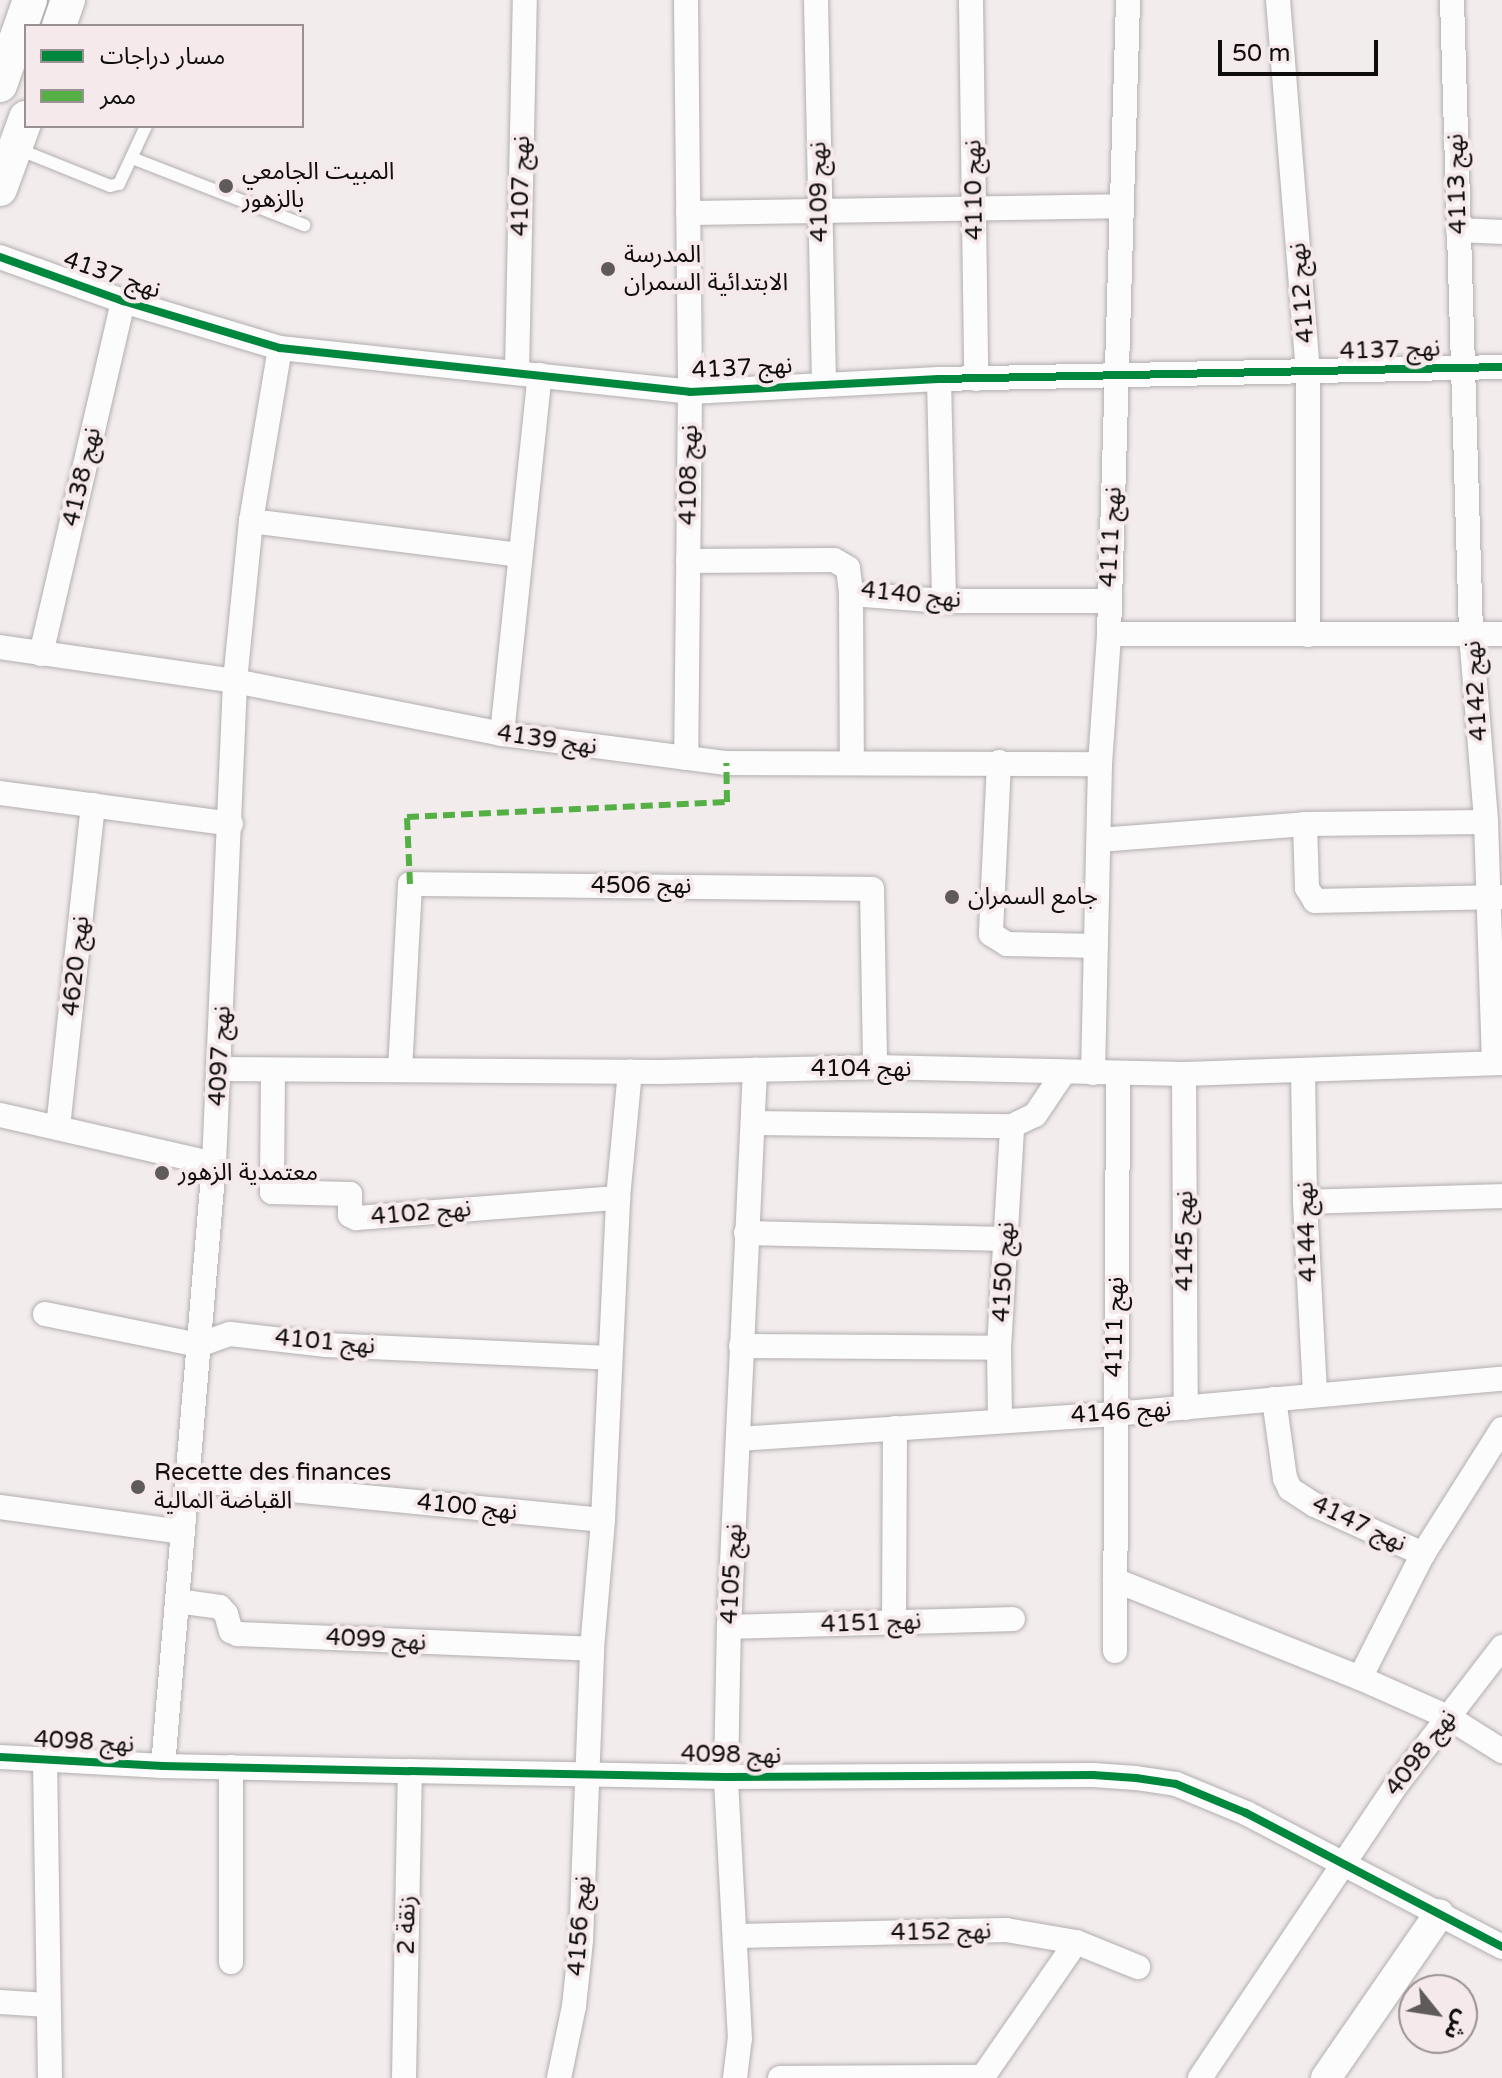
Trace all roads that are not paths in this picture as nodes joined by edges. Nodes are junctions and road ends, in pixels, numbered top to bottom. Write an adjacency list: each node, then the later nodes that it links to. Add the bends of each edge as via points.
1 (30, 0): 11 (main road)
2 (68, 0): 10 (main road)
3 (525, 0): 29 (street, نهج 4107)
4 (686, 0): 19 (street, نهج 4108)
5 (816, 0): 18 (street, نهج 4109)
6 (971, 0): 17 (street, نهج 4110)
7 (1128, 0): 16 (street, نهج 4111)
8 (1278, 0): 28 (street, نهج 4112)
9 (1452, 0): 21 (street, نهج 4113)
10 (60, 24)
11 (0, 85)
12 (145, 128): 14 (lane)
13 (21, 133): 14 (lane, via 110,186 119,184); 15 (main road)
14 (132, 158): 20 (lane)
15 (0, 189)
16 (1122, 206): 17 (street); 30 (street, نهج 4111)
17 (974, 208): 18 (street); 32 (street, نهج 4110)
18 (819, 211): 19 (street); 33 (street, نهج 4109)
19 (688, 213): 34 (street, نهج 4108)
20 (304, 225)
21 (1458, 230): 22 (street); 26 (street, نهج 4113)
22 (1502, 232)
23 (0, 257): 24 (street, نهج 4137)
24 (123, 301): 25 (street, نهج 4137); 46 (street, نهج 4138)
25 (280, 348): 29 (street, نهج 4137); 35 (street, نهج 4097)
26 (1466, 367): 27 (street, نهج 4137); 28 (street, نهج 4137); 42 (street, نهج 4142)
27 (1502, 367)
28 (1308, 372): 30 (street, نهج 4137); 44 (street, نهج 4112)
29 (528, 374): 34 (street, نهج 4137); 36 (street, نهج 4107)
30 (1118, 378): 32 (street, نهج 4137); 40 (street, نهج 4111)
31 (939, 379): 32 (street, نهج 4137); 33 (street, نهج 4137); 39 (street)
32 (976, 379)
33 (824, 383): 34 (street, نهج 4137)
34 (690, 392): 37 (street, نهج 4108)
35 (251, 521): 36 (street); 47 (street, نهج 4097)
36 (519, 555): 48 (street, نهج 4107)
37 (688, 561): 38 (street, نهج 4140, via 834,560 848,568); 49 (street, نهج 4108)
38 (851, 594): 39 (street, نهج 4140); 50 (street)
39 (944, 601): 40 (street, نهج 4140)
40 (1108, 601): 41 (street, نهج 4111)
41 (1109, 634): 44 (street); 52 (street, نهج 4111)
42 (1471, 634): 43 (street); 44 (street); 55 (street, نهج 4142)
43 (1502, 634)
44 (1308, 635)
45 (0, 647): 46 (street, نهج 4139)
46 (41, 654): 47 (street, نهج 4139)
47 (235, 681): 48 (street, نهج 4139); 56 (street, نهج 4097)
48 (502, 734): 49 (street, نهج 4139)
49 (686, 758): 50 (street, نهج 4139, via 726,763)
50 (852, 762): 51 (street, نهج 4139)
51 (999, 762): 52 (street, نهج 4139); 60 (street, via 991,934 1007,944)
52 (1100, 764): 58 (street, نهج 4111)
53 (0, 793): 54 (street)
54 (93, 805): 56 (street); 76 (street, نهج 4620)
55 (1486, 822): 57 (street); 59 (street, نهج 4142)
56 (231, 824): 63 (street, نهج 4097)
57 (1305, 824): 58 (street); 59 (street, via 1307,888 1315,901)
58 (1099, 840): 60 (street, نهج 4111)
59 (1495, 897): 61 (street, نهج 4142)
60 (1096, 946): 70 (street, نهج 4111)
61 (1498, 1063): 66 (street, نهج 4104)
62 (875, 1067): 64 (street, نهج 4506, via 872,889 410,884); 65 (street, نهج 4104); 69 (street, نهج 4104)
63 (219, 1069): 67 (street, نهج 4104); 77 (street, نهج 4097)
64 (400, 1070): 67 (street, نهج 4104); 68 (street, نهج 4104)
65 (755, 1070): 68 (street, نهج 4104); 74 (street, نهج 4105)
66 (1303, 1070): 72 (street, نهج 4104); 80 (street, نهج 4144)
67 (273, 1071): 79 (street, نهج 4102, via 272,1192 350,1194 350,1215 355,1218)
68 (630, 1072): 79 (street, نهج 4156)
69 (1064, 1072): 70 (street, نهج 4104); 75 (street, via 1035,1115)
70 (1093, 1073): 71 (street, نهج 4104)
71 (1118, 1074): 72 (street, نهج 4104); 92 (street, نهج 4111)
72 (1184, 1074): 91 (street, نهج 4145)
73 (0, 1115): 76 (street)
74 (753, 1123): 75 (street); 81 (street, نهج 4105)
75 (1012, 1126): 82 (street, نهج 4150)
76 (58, 1127): 77 (street)
77 (214, 1164): 84 (street, نهج 4097)
78 (1502, 1196): 80 (street)
79 (618, 1198): 87 (street, نهج 4156)
80 (1305, 1202): 89 (street, نهج 4144)
81 (746, 1233): 82 (street); 85 (street, نهج 4105)
82 (1006, 1239): 86 (street, نهج 4150)
83 (45, 1314): 84 (street, نهج 4101)
84 (199, 1345): 87 (street, نهج 4101, via 230,1334 326,1345); 97 (street, نهج 4097)
85 (741, 1346): 86 (street); 96 (street, نهج 4105)
86 (999, 1348): 93 (street, نهج 4150)
87 (610, 1358): 99 (street, نهج 4156)
88 (1502, 1379): 89 (street, نهج 4146)
89 (1315, 1394): 90 (street, نهج 4146)
90 (1274, 1399): 91 (street, نهج 4146); 101 (street, نهج 4147, via 1290,1489)
91 (1186, 1408): 92 (street, نهج 4146)
92 (1114, 1414): 93 (street, نهج 4146); 102 (street, نهج 4111)
93 (1000, 1419): 94 (street, نهج 4146)
94 (895, 1428): 96 (street, نهج 4146); 105 (street)
95 (1502, 1429): 101 (street, نهج 4147)
96 (739, 1439): 106 (street, نهج 4105)
97 (188, 1480): 99 (street, نهج 4100); 100 (street, نهج 4097)
98 (0, 1507): 100 (street)
99 (603, 1520): 108 (street, نهج 4156)
100 (183, 1532): 103 (street, نهج 4097)
101 (1423, 1554): 110 (street)
102 (1115, 1580): 109 (street, نهج 4111); 110 (street)
103 (177, 1601): 108 (street, نهج 4099, via 220,1607 231,1631 238,1634); 115 (street, نهج 4097)
104 (1013, 1619): 105 (street, نهج 4151)
105 (894, 1623): 106 (street, نهج 4151)
106 (729, 1627): 119 (street, نهج 4105)
107 (1502, 1647): 111 (street, نهج 4098)
108 (592, 1649): 118 (street, نهج 4156)
109 (1115, 1651)
110 (1360, 1678): 111 (street)
111 (1448, 1717): 112 (street); 120 (street, نهج 4098)
112 (1502, 1751)
113 (0, 1757): 114 (street, نهج 4098)
114 (45, 1760): 115 (street, نهج 4098); 128 (street)
115 (163, 1766): 116 (street, نهج 4098)
116 (231, 1767): 117 (street, نهج 4098); 125 (street)
117 (410, 1771): 118 (street, نهج 4098); 130 (street, زنقة 2)
118 (587, 1772): 119 (street, نهج 4098); 131 (street, نهج 4156, via 581,1940)
119 (726, 1777): 120 (street, نهج 4098, via 1136,1778 1205,1795); 122 (street, نهج 4105)
120 (1343, 1862): 121 (street, نهج 4098); 135 (street)
121 (1436, 1912): 124 (street, نهج 4098); 136 (street)
122 (737, 1936): 123 (street, نهج 4152, via 1006,1930); 132 (street, نهج 4105, via 740,2039)
123 (1076, 1942): 126 (street, نهج 4152); 134 (street)
124 (1502, 1947)
125 (231, 1962)
126 (1138, 1967)
127 (0, 2002): 128 (street)
128 (47, 2005): 129 (street)
129 (50, 2078)
130 (404, 2078)
131 (559, 2078)
132 (735, 2078)
133 (780, 2078): 134 (street)
134 (982, 2078)
135 (1200, 2078)
136 (1326, 2078)

